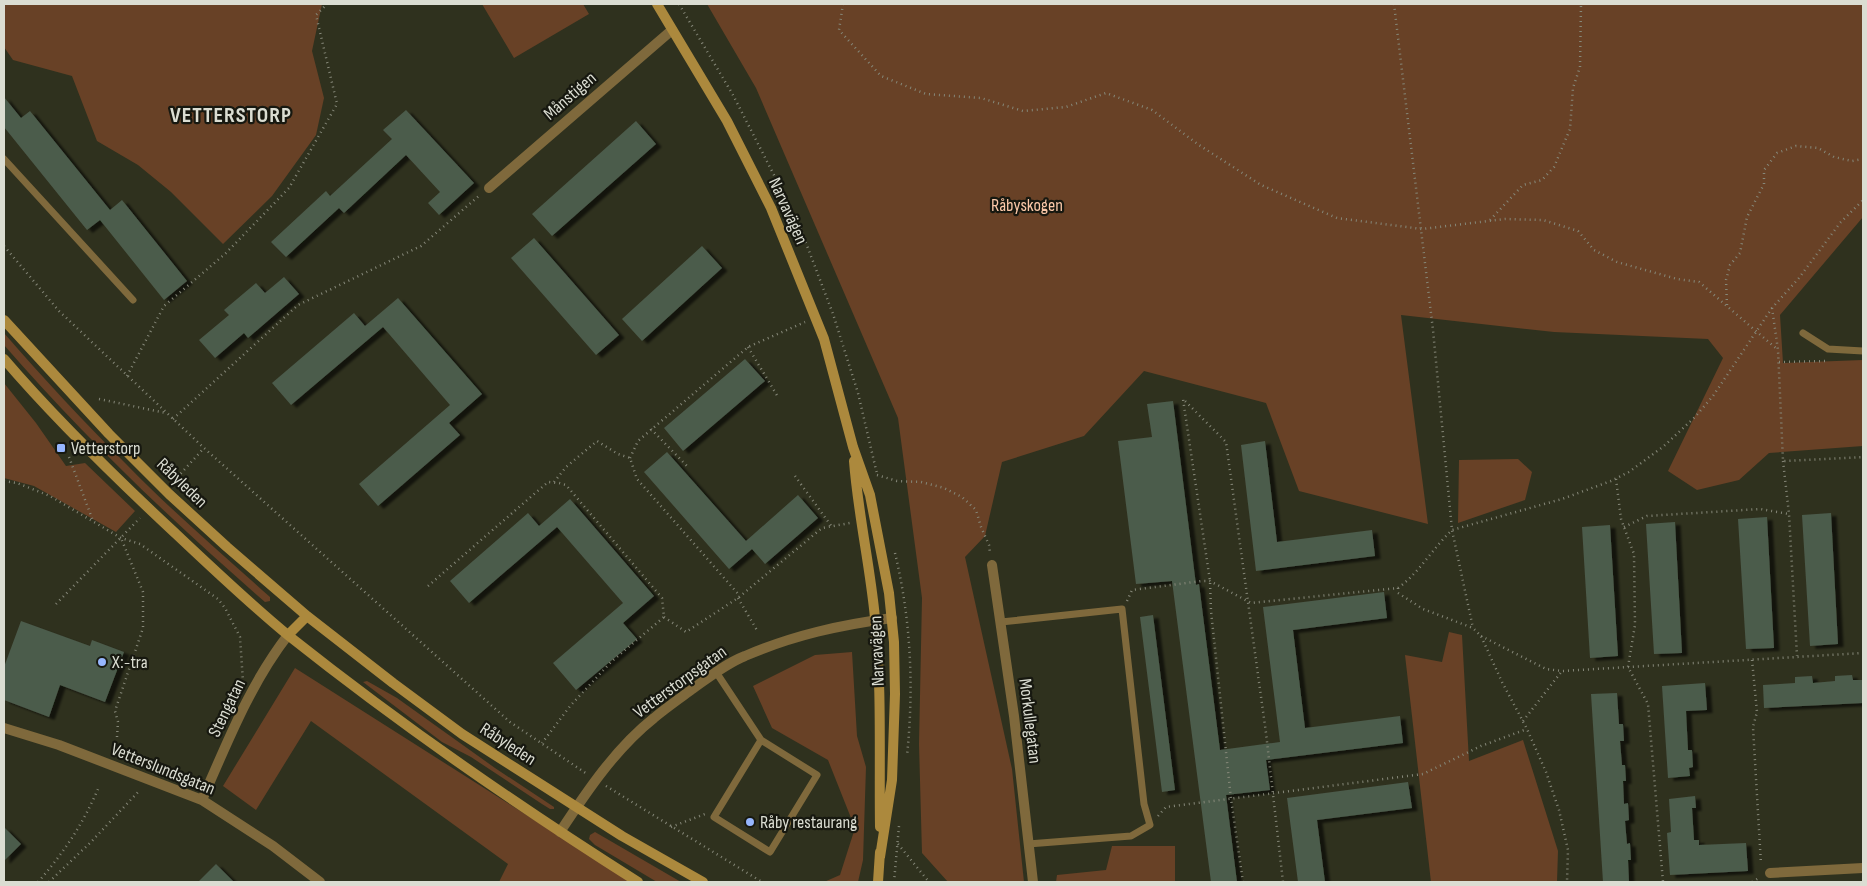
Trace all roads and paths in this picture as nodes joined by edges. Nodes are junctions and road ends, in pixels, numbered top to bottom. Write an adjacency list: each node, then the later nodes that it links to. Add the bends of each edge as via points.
1 (327, 4): 27 (path, via 316,15 338,104 289,188 226,252 164,306)
2 (657, 4): 6 (main road, Narvavägen)
3 (843, 4): 12 (path, via 839,30 881,76 926,94 981,98 1023,111 1066,107 1106,93 1152,110 1261,185 1329,215)
4 (1394, 4): 12 (path)
5 (1581, 4): 11 (path, via 1580,67 1572,88 1570,129 1554,167 1542,180 1522,185)
6 (672, 30): 9 (street, Månstigen); 17 (main road, Narvavägen, via 727,121 771,208)
7 (4, 159): 14 (lane)
8 (1863, 159): 15 (path, via 1852,161 1834,157 1811,147 1796,146 1777,153 1764,170 1764,184 1747,217 1740,253 1730,265 1726,280)
9 (489, 188): 31 (path, via 421,246 298,305)
10 (1863, 200): 16 (path, via 1840,223)
11 (1489, 221): 12 (path); 15 (path, via 1543,220 1578,231 1594,250 1617,262 1699,282)
12 (1422, 230): 52 (path)
13 (4, 246): 27 (path, via 59,311)
14 (133, 300)
15 (1727, 305): 19 (path)
16 (1772, 308): 19 (path); 22 (path)
17 (815, 319): 21 (path); 33 (main road, Narvavägen, via 824,339)
18 (4, 320): 62 (main road, Råbyleden, via 169,494)
19 (1757, 331): 22 (path); 42 (path, via 1695,417 1658,451)
20 (1803, 333): 23 (lane, via 1828,349)
21 (748, 347): 28 (path); 32 (path)
22 (1778, 350): 26 (path)
23 (1863, 351)
24 (4, 359): 69 (main road, via 143,503)
25 (1832, 361): 26 (path)
26 (1779, 362): 38 (path)
27 (127, 376): 30 (path)
28 (778, 397)
29 (99, 400): 30 (path)
30 (168, 414): 31 (path)
31 (173, 419): 34 (path)
32 (651, 429): 37 (path, via 638,441); 39 (path)
33 (853, 447): 48 (main road, Narvavägen); 64 (main road, Narvavägen, via 870,495)
34 (204, 448): 44 (path); 83 (path, via 510,722)
35 (69, 457): 49 (path)
36 (1863, 457): 38 (path)
37 (630, 458): 45 (path, via 597,441 566,467); 58 (path, via 638,479)
38 (1783, 462): 46 (path)
39 (687, 466)
40 (877, 475): 54 (path, via 897,481 921,482 962,497 976,510)
41 (795, 476): 50 (path)
42 (1616, 479): 51 (path); 52 (path, via 1562,499)
43 (4, 481): 49 (path, via 50,496)
44 (174, 481)
45 (554, 482): 56 (path, via 548,482); 63 (path, via 566,486 662,598)
46 (1789, 514): 51 (path, via 1760,509 1647,516); 72 (path)
47 (140, 518): 53 (path)
48 (861, 521): 50 (path); 65 (main road, Narvavägen)
49 (93, 522): 53 (path)
50 (832, 526): 58 (path, via 822,528)
51 (1624, 527): 74 (path, via 1634,554 1635,625)
52 (1452, 530): 57 (path); 67 (path)
53 (121, 538): 60 (path); 77 (path, via 140,544 218,599 240,637 243,682); 81 (path, via 143,592 143,628 115,711)
54 (992, 565): 66 (street, Morkullegatan)
55 (1210, 581): 59 (path); 59 (path, via 1183,399 1226,442); 61 (path, via 1132,590); 88 (path)
56 (428, 586)
57 (1398, 588): 59 (path); 67 (path, via 1398,593 1423,609)
58 (739, 597): 63 (path, via 686,632); 68 (path)
59 (1248, 602): 87 (path)
60 (56, 604)
61 (1122, 609): 66 (lane); 92 (lane, via 1144,804)
62 (308, 616): 69 (main road); 90 (main road, Råbyleden, via 462,734)
63 (664, 617): 83 (path, via 611,662)
64 (892, 618): 65 (street, Vetterstorpsgatan); 96 (main road, Narvavägen, via 895,694 892,780)
65 (876, 621): 76 (street, Vetterstorpsgatan, via 838,626 793,638 744,656); 96 (main road, Narvavägen)
66 (1001, 622): 95 (street, Morkullegatan)
67 (1472, 628): 70 (path)
68 (758, 632)
69 (288, 635): 77 (street, Stengatan); 94 (main road, via 438,749)
70 (1481, 636): 75 (path, via 1546,669); 78 (path)
71 (1863, 653): 74 (path)
72 (1797, 656)
73 (1752, 660): 98 (path, via 1761,868)
74 (1628, 667): 75 (path); 112 (path, via 1648,704)
75 (1562, 671): 78 (path)
76 (716, 672): 82 (lane); 85 (street, Vetterstorpsgatan, via 653,718)
77 (254, 688): 89 (street, Stengatan)
78 (1523, 721): 80 (path)
79 (4, 728): 84 (street, Vetterslundsgatan)
80 (1527, 729): 87 (path, via 1481,746 1423,774); 111 (path, via 1559,810 1568,850)
81 (117, 737)
82 (761, 740): 91 (lane); 91 (lane, via 817,775 770,852 714,817)
83 (542, 742): 85 (path)
84 (149, 779): 89 (street, Vetterslundsgatan); 100 (path)
85 (597, 780): 90 (street, Vetterstorpsgatan); 93 (path)
86 (98, 789): 99 (path, via 69,845)
87 (1273, 793): 88 (path); 110 (path)
88 (1231, 799): 92 (path, via 1166,807); 109 (path)
89 (202, 800): 101 (street, Vetterslundsgatan)
90 (577, 806): 94 (street, Vetterstorpsgatan); 103 (main road, Råbyleden)
91 (720, 808): 93 (path)
92 (1150, 825): 95 (lane, via 1131,836)
93 (671, 827): 104 (path)
94 (560, 832): 102 (main road)
95 (1028, 844): 108 (street, Morkullegatan)
96 (880, 857): 105 (main road, Narvavägen)
97 (1863, 868): 98 (street)
98 (1770, 873)
99 (38, 882)
100 (49, 882)
101 (320, 882)
102 (638, 882)
103 (703, 882)
104 (762, 882)
105 (878, 882)
106 (894, 882): 107 (path, via 897,843)
107 (929, 882)
108 (1033, 882)
109 (1243, 882)
110 (1283, 882)
111 (1567, 882)
112 (1663, 882)

